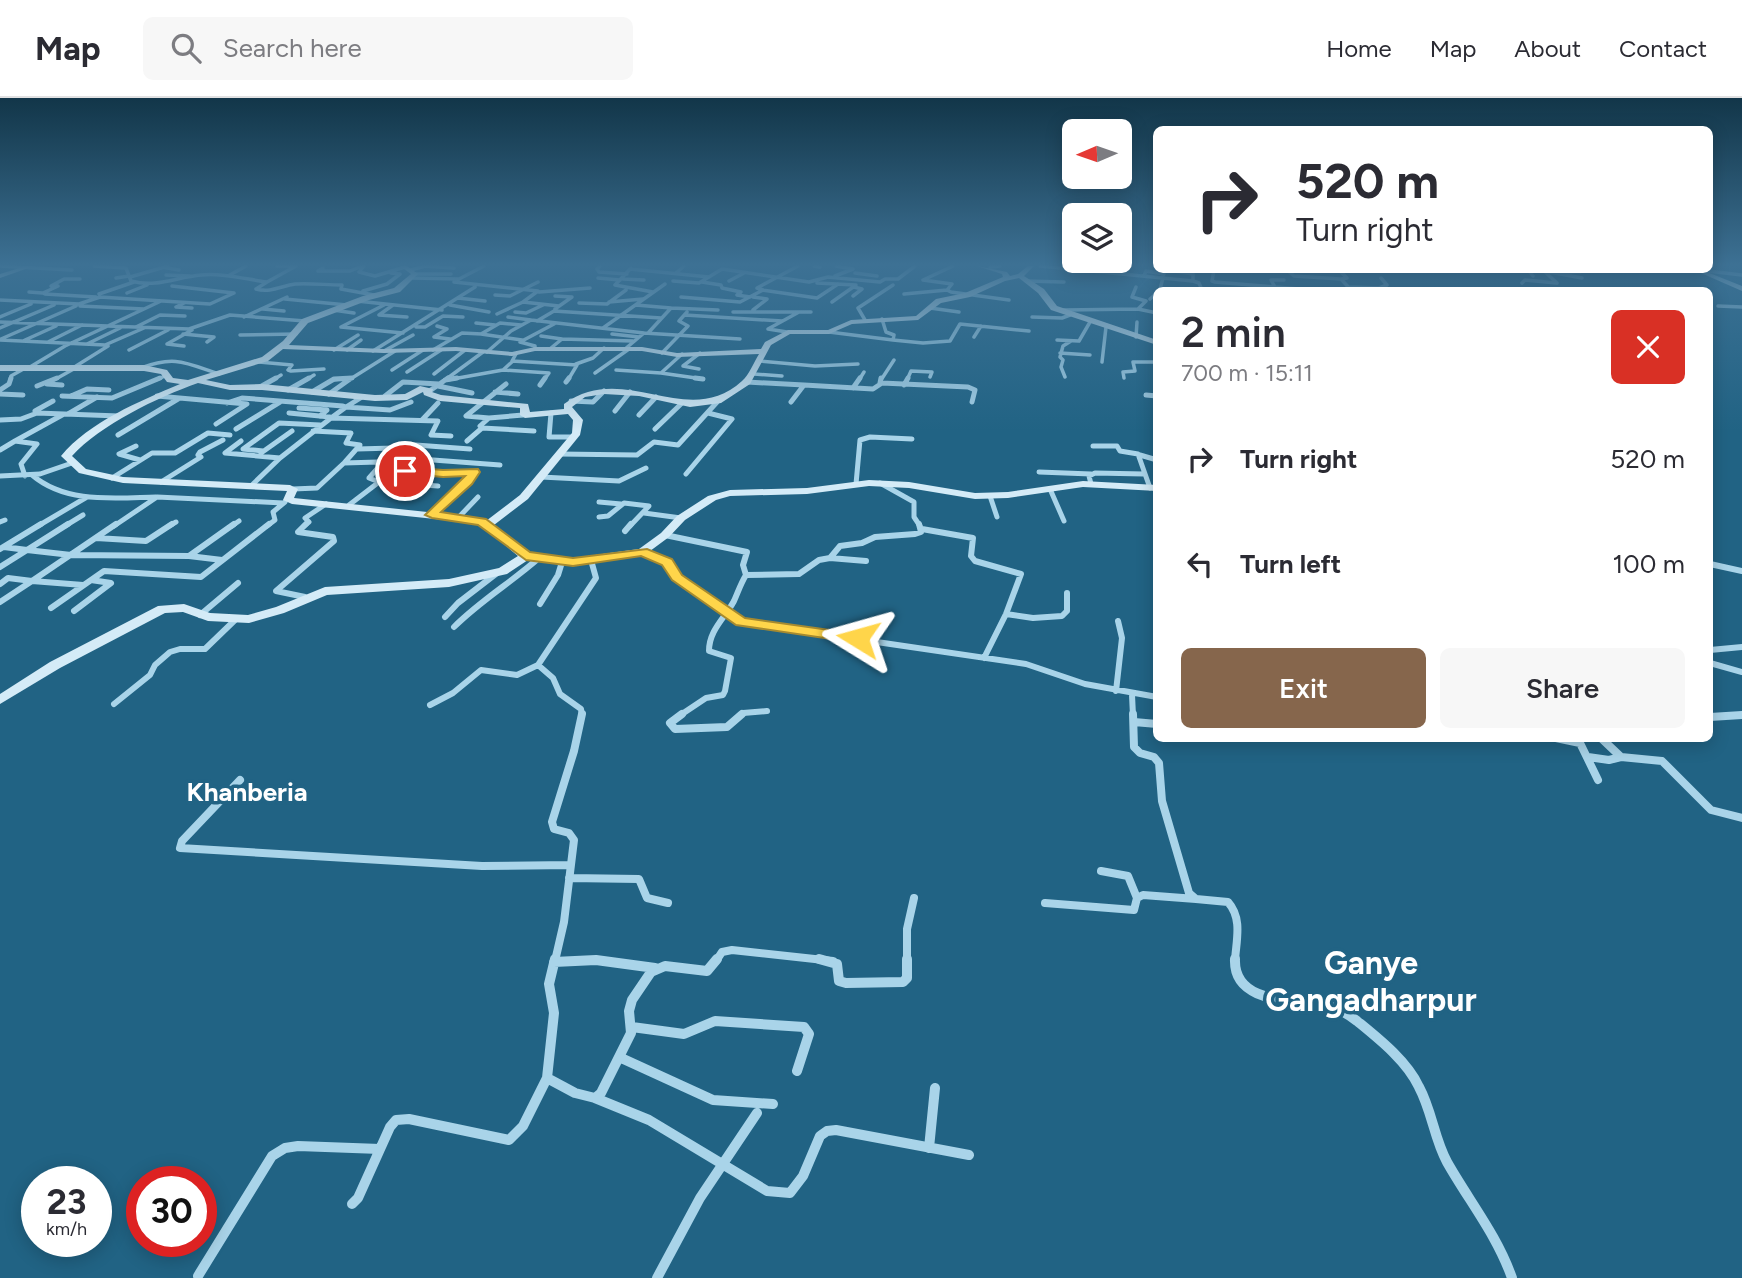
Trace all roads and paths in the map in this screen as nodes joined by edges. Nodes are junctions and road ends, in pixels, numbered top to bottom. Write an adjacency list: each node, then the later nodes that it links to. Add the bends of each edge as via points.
1 (5, 321): 21 (street)
2 (17, 321): 21 (street)
3 (40, 321): 22 (street)
4 (118, 321): 30 (street)
5 (149, 321): 34 (street)
6 (213, 321): 41 (street)
7 (305, 321): 48 (street)
8 (353, 321): 45 (street, via 341,327)
9 (424, 321): 35 (street)
10 (435, 321): 35 (street)
11 (534, 321): 26 (street); 29 (street)
12 (611, 321): 39 (street)
13 (651, 321): 46 (street)
14 (657, 321): 46 (street)
15 (680, 321): 51 (street, via 688,324)
16 (782, 321): 43 (street, via 768,329)
17 (860, 321): 44 (street)
18 (883, 321): 63 (street)
19 (1088, 321): 24 (street)
20 (1137, 322): 57 (street)
21 (13, 323): 22 (street); 37 (street)
22 (36, 323): 25 (street); 61 (street)
23 (476, 323): 28 (street)
24 (1092, 323): 36 (street); 66 (street, via 1081,340)
25 (59, 324): 27 (street); 65 (street)
26 (554, 324): 39 (street); 62 (street)
27 (82, 325): 30 (street); 67 (street)
28 (496, 325): 29 (street); 49 (street)
29 (521, 325): 55 (street)
30 (108, 326): 33 (street); 70 (street)
31 (437, 326): 58 (street, via 447,329 434,337)
32 (981, 326): 42 (street); 56 (street); 63 (street, via 957,325 953,339 947,342)
33 (123, 327): 34 (street); 71 (street)
34 (135, 327): 38 (street)
35 (415, 327): 45 (street)
36 (1106, 327): 57 (street); 100 (street)
37 (0, 328)
38 (145, 328): 40 (street); 72 (street)
39 (603, 328): 46 (street)
40 (170, 329): 41 (street); 79 (street)
41 (192, 329): 47 (street)
42 (1029, 331)
43 (787, 332): 44 (street); 87 (street)
44 (830, 332): 63 (street)
45 (403, 333): 84 (street)
46 (643, 333): 50 (street); 51 (street); 74 (street)
47 (183, 334): 68 (street, via 214,337); 73 (street, via 167,344)
48 (296, 334): 52 (street); 75 (street)
49 (482, 334): 55 (street); 58 (street, via 465,332)
50 (612, 334)
51 (679, 334): 60 (street); 91 (street)
52 (240, 335)
53 (413, 335): 85 (street)
54 (541, 336): 59 (street)
55 (505, 337): 62 (street); 88 (street)
56 (974, 337)
57 (1136, 337): 69 (street)
58 (451, 339): 78 (street)
59 (562, 339): 74 (street); 76 (street)
60 (740, 339)
61 (0, 340): 65 (street)
62 (522, 340): 90 (street, via 520,343 535,345)
63 (893, 340)
64 (1057, 340): 66 (street)
65 (23, 341): 67 (street)
66 (1071, 341): 92 (street)
67 (47, 342): 70 (street)
68 (207, 342)
69 (1153, 342)
70 (71, 344): 71 (street); 105 (street)
71 (86, 344): 72 (street)
72 (110, 345): 104 (street)
73 (184, 346)
74 (629, 346): 77 (street); 91 (street); 115 (street)
75 (282, 347): 80 (street); 99 (street)
76 (551, 348): 77 (street); 90 (street)
77 (604, 348): 96 (street, via 593,358)
78 (437, 349): 82 (street); 83 (street); 113 (street)
79 (129, 350)
80 (334, 350): 81 (street); 81 (street, via 360,338)
81 (347, 350): 84 (street)
82 (423, 350): 86 (street); 110 (street)
83 (466, 350): 88 (street); 119 (street)
84 (373, 351): 85 (street)
85 (384, 351): 86 (street)
86 (395, 351): 127 (street)
87 (765, 351): 89 (street); 98 (street)
88 (485, 352): 95 (street); 135 (street)
89 (700, 352): 93 (street); 109 (street, via 683,366)
90 (535, 353): 95 (street); 96 (street)
91 (662, 353): 93 (street)
92 (1060, 353): 94 (street); 124 (street)
93 (682, 354): 116 (street)
94 (1090, 355)
95 (515, 358): 102 (street); 111 (street)
96 (581, 360): 102 (street)
97 (894, 360): 131 (street)
98 (760, 361): 103 (street); 125 (street)
99 (259, 362): 108 (street, via 292,365 289,370); 117 (street)
100 (1102, 362)
101 (1153, 362): 126 (street, via 1133,362 1135,371 1124,372)
102 (576, 364): 130 (street)
103 (858, 364)
104 (78, 366): 105 (street); 107 (street); 132 (street)
105 (29, 367): 106 (street); 145 (street, via 11,376)
106 (0, 368)
107 (141, 368): 117 (street, via 162,360 179,361); 120 (street)
108 (324, 369)
109 (699, 369)
110 (392, 370)
111 (503, 370): 135 (street); 136 (street, via 549,373)
112 (616, 370): 116 (street)
113 (407, 372)
114 (864, 372): 141 (street)
115 (595, 373)
116 (661, 373): 128 (street)
117 (219, 374): 129 (street)
118 (314, 374): 143 (street)
119 (433, 374)
120 (167, 375): 129 (street, via 172,380); 158 (street, via 114,397)
121 (281, 375): 140 (street)
122 (782, 376): 125 (street)
123 (930, 377): 138 (street, via 932,372 913,370)
124 (1065, 377)
125 (750, 378): 137 (street); 164 (street)
126 (1124, 378)
127 (349, 379): 146 (street, via 334,379); 149 (street)
128 (703, 379)
129 (194, 381): 140 (street, via 246,390); 155 (street)
130 (566, 382)
131 (880, 383): 138 (street); 141 (street, via 876,389)
132 (46, 384): 134 (street); 139 (street)
133 (506, 384): 144 (street)
134 (61, 385)
135 (438, 385): 148 (street); 156 (street, via 407,397); 156 (street, via 403,382); 170 (street, via 428,393)
136 (540, 385)
137 (804, 385): 141 (street); 166 (street)
138 (904, 385): 167 (street, via 972,388)
139 (37, 386)
140 (260, 387): 143 (street)
141 (852, 388)
142 (110, 390): 154 (street, via 87,389)
143 (288, 390): 146 (street)
144 (495, 391): 150 (street); 170 (street)
145 (0, 392): 151 (street)
146 (312, 392): 149 (street)
147 (630, 392): 160 (street); 172 (street, via 589,393); 175 (street)
148 (472, 393)
149 (329, 394): 159 (street)
150 (518, 394)
151 (23, 395)
152 (1146, 395): 157 (street)
153 (62, 396): 154 (street)
154 (71, 396): 158 (street)
155 (157, 396): 161 (street); 183 (street)
156 (385, 396): 159 (street)
157 (1153, 396)
158 (97, 397): 180 (street)
159 (362, 397): 173 (street)
160 (656, 397): 171 (street); 182 (street)
161 (178, 399): 168 (street); 199 (street)
162 (53, 401): 176 (street)
163 (281, 401): 168 (street, via 242,398); 173 (street); 193 (street)
164 (718, 401): 171 (street); 179 (street)
165 (411, 402): 173 (street, via 390,410)
166 (790, 402)
167 (972, 402)
168 (227, 403): 190 (street, via 247,404)
169 (438, 403): 189 (street)
170 (481, 403): 181 (street, via 525,406); 186 (street, via 466,414)
171 (681, 403): 194 (street)
172 (570, 406): 178 (street); 202 (street, via 579,424)
173 (346, 407): 185 (street)
174 (299, 408): 184 (street, via 327,410)
175 (615, 411)
176 (32, 413): 180 (street); 187 (street, via 21,419)
177 (289, 413): 184 (street)
178 (551, 413): 181 (street); 202 (street, via 549,437)
179 (708, 413): 215 (street, via 678,445 654,442 633,455); 227 (street, via 732,419)
180 (66, 414): 183 (street); 206 (street)
181 (523, 415): 186 (street)
182 (639, 415)
183 (119, 416): 223 (street, via 66,452)
184 (319, 416): 185 (street)
185 (331, 417): 188 (street); 191 (street)
186 (489, 418): 192 (street)
187 (0, 420)
188 (352, 420): 189 (street); 198 (street)
189 (422, 420): 201 (street, via 439,421 431,435)
190 (216, 424)
191 (320, 425): 196 (street); 214 (street, via 279,423 243,449)
192 (482, 428): 197 (street); 205 (street)
193 (236, 429)
194 (655, 429)
195 (292, 431): 214 (street)
196 (313, 431): 198 (street); 218 (street)
197 (534, 431)
198 (337, 432): 211 (street, via 351,433 346,443 360,443)
199 (118, 435)
200 (230, 435): 221 (street, via 208,433 175,453 155,452)
201 (451, 436)
202 (573, 438): 215 (street)
203 (912, 439): 240 (street, via 860,440)
204 (223, 440): 236 (street)
205 (467, 440)
206 (15, 441): 213 (street); 231 (street, via 37,444 21,464)
207 (241, 441): 217 (street, via 225,453)
208 (136, 446): 221 (street, via 119,454)
209 (1093, 446): 216 (street, via 1116,446)
210 (394, 448): 211 (street); 212 (street, via 402,444); 219 (street)
211 (357, 449): 222 (street)
212 (470, 449)
213 (0, 450)
214 (263, 451): 217 (street)
215 (559, 454): 232 (street)
216 (1140, 455): 220 (street); 228 (street)
217 (257, 456): 218 (street)
218 (280, 458): 241 (street)
219 (386, 459): 222 (street); 224 (street); 237 (street, via 369,478)
220 (1153, 459)
221 (139, 460): 233 (street)
222 (344, 463): 249 (street, via 317,488)
223 (72, 464): 231 (street); 233 (street)
224 (500, 465)
225 (646, 468): 232 (street, via 619,481)
226 (1039, 472): 234 (street)
227 (686, 474)
228 (1144, 474): 234 (street); 243 (street)
229 (0, 476): 230 (street)
230 (13, 476): 231 (street); 235 (street)
231 (29, 476): 246 (street, via 55,489)
232 (541, 477): 265 (street)
233 (112, 478): 236 (street)
234 (1091, 479): 244 (street); 245 (street)
235 (0, 482)
236 (161, 482): 241 (street)
237 (379, 482): 238 (street); 254 (street)
238 (391, 483): 242 (street); 257 (street, via 405,471 474,472)
239 (880, 483): 240 (street); 247 (street); 266 (street, via 914,502 914,517)
240 (856, 484): 261 (street, via 720,495)
241 (252, 485): 249 (street)
242 (438, 486)
243 (1153, 487)
244 (1153, 488)
245 (1050, 489): 247 (street); 263 (street)
246 (87, 496): 248 (street); 270 (street)
247 (990, 496): 259 (street)
248 (157, 497): 249 (street); 269 (street)
249 (288, 497): 252 (street); 278 (street, via 273,512 275,520)
250 (478, 497): 260 (street)
251 (599, 502): 253 (street)
252 (326, 504): 254 (street); 295 (street, via 305,518 309,522 298,532 333,537 334,541 276,591)
253 (621, 504): 255 (street, via 649,506); 258 (street, via 608,516)
254 (349, 505): 257 (street)
255 (645, 513): 261 (street); 267 (street)
256 (83, 515): 271 (street)
257 (432, 515): 260 (street)
258 (599, 517)
259 (997, 517)
260 (458, 518): 265 (street)
261 (681, 518): 268 (street)
262 (239, 521): 274 (street)
263 (1064, 521)
264 (176, 522): 269 (street, via 146,541)
265 (487, 525): 275 (street)
266 (922, 529): 277 (street, via 900,538 874,537 864,543 839,545); 302 (street, via 973,538 971,556 975,561 1021,574)
267 (625, 531)
268 (665, 535): 272 (street); 286 (street, via 747,552)
269 (96, 538): 273 (street)
270 (1, 548): 271 (street)
271 (27, 550): 273 (street); 283 (street)
272 (642, 552): 279 (street); 300 (street, via 667,562 677,577)
273 (71, 555): 274 (street); 289 (street)
274 (189, 556): 278 (street)
275 (526, 556): 276 (street); 285 (street)
276 (540, 557): 281 (street); 306 (street, via 509,585 479,601)
277 (830, 558): 280 (street); 286 (street, via 799,574)
278 (222, 560): 290 (street, via 198,578 109,570)
279 (591, 560): 281 (street); 311 (street, via 596,578)
280 (866, 561)
281 (562, 562): 297 (street)
282 (1713, 565): 284 (street)
283 (0, 567)
284 (1742, 571)
285 (497, 573): 295 (street, via 449,583 325,591); 303 (street)
286 (746, 575): 300 (street)
287 (0, 577): 288 (street)
288 (8, 578): 289 (street); 292 (street)
289 (32, 580): 293 (street); 296 (street)
290 (91, 580): 293 (street); 299 (street, via 111,583)
291 (238, 583): 301 (street)
292 (0, 584)
293 (83, 585): 298 (street)
294 (1067, 593): 302 (street, via 1067,611 1062,616)
295 (305, 597): 304 (street, via 266,615)
296 (0, 603)
297 (540, 604)
298 (51, 608)
299 (74, 611)
300 (725, 613): 309 (street, via 752,625); 319 (street, via 708,648 731,658 725,691 691,706 670,723 675,729 720,729 732,725 743,713)
301 (200, 614): 304 (street); 316 (street, via 172,607 150,613)
302 (1006, 614): 309 (street)
303 (445, 617)
304 (235, 620): 317 (street, via 205,649 170,652)
305 (1118, 621): 313 (street, via 1122,638)
306 (454, 627)
307 (1742, 647): 308 (street)
308 (1713, 650)
309 (984, 657): 313 (street, via 1026,664)
310 (1713, 664): 312 (street)
311 (538, 665): 318 (street, via 517,675 481,670); 331 (street, via 554,678 560,694 582,709 552,822 555,830 573,835)
312 (1742, 672)
313 (1116, 691): 314 (street)
314 (1132, 695): 315 (street); 322 (street)
315 (1153, 697)
316 (0, 699)
317 (114, 704)
318 (430, 705)
319 (767, 711)
320 (1742, 715): 321 (street)
321 (1713, 717)
322 (1134, 722): 323 (street); 336 (street, via 1136,750 1159,764 1171,837 1189,893)
323 (1153, 724)
324 (1575, 742): 326 (street)
325 (1605, 742): 327 (street)
326 (1588, 757): 327 (street); 329 (street)
327 (1621, 757): 330 (street, via 1662,761 1711,810)
328 (240, 780): 331 (street, via 180,848 482,866)
329 (1598, 780)
330 (1742, 818)
331 (571, 866): 333 (street)
332 (1101, 871): 335 (street, via 1128,876)
333 (569, 878): 337 (street, via 639,878 647,898); 339 (street)
334 (914, 898): 340 (street, via 903,982 846,983 839,981 833,961 732,950 722,952 706,971)
335 (1137, 898): 336 (street); 338 (street, via 1137,907 1129,910)
336 (1196, 899): 356 (street, via 1233,905 1238,935 1234,971 1246,987 1286,1001 1342,1010 1415,1079 1437,1141 1494,1232)
337 (668, 903)
338 (1045, 903)
339 (554, 962): 340 (street, via 596,960); 344 (street, via 549,984 554,1013)
340 (655, 968): 341 (street, via 631,1004)
341 (632, 1027): 342 (street); 343 (street, via 688,1034 702,1023 715,1021 804,1027 809,1034)
342 (620, 1057): 346 (street); 347 (street, via 713,1100)
343 (797, 1071)
344 (547, 1079): 346 (street); 349 (street, via 523,1126 509,1140 403,1118 390,1127)
345 (935, 1088): 350 (street)
346 (596, 1098): 352 (street, via 649,1120)
347 (773, 1104)
348 (757, 1113): 352 (street)
349 (380, 1149): 353 (street); 354 (street, via 298,1146 272,1156)
350 (929, 1149): 351 (street); 352 (street, via 827,1131 820,1136 797,1188 789,1194 768,1191)
351 (969, 1155)
352 (723, 1162): 355 (street)
353 (352, 1204)
354 (198, 1276)
355 (657, 1278)
356 (1512, 1278)

